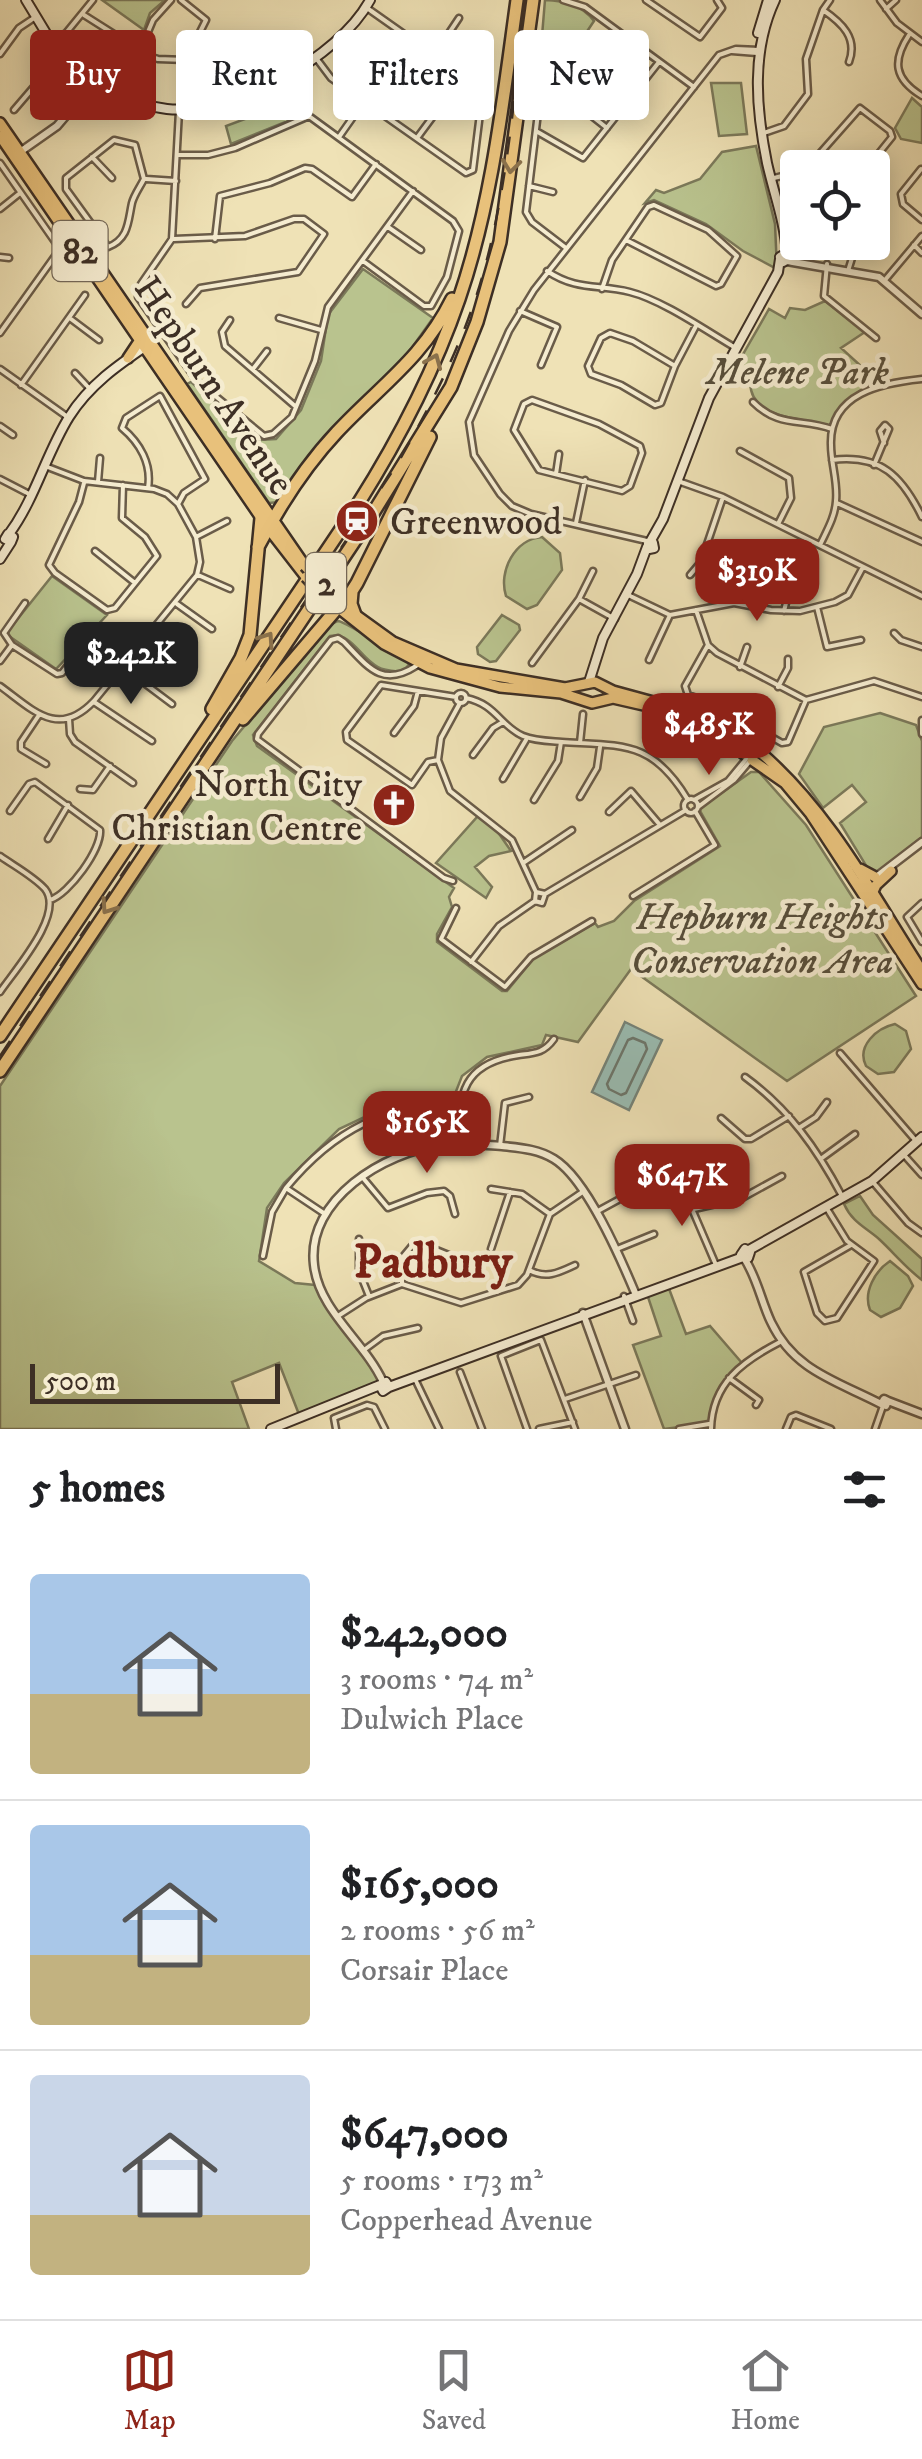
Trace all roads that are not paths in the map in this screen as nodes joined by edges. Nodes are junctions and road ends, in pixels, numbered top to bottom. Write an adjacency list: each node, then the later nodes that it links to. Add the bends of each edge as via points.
1 (93, 0): 17 (street)
2 (171, 0): 23 (street)
3 (181, 0): 31 (street, via 206,20 186,60)
4 (517, 0): 82 (highway, 2, via 501,121)
5 (532, 0): 122 (highway, 2, one-way to 122, via 500,242)
6 (563, 0): 32 (street, via 586,7)
7 (646, 0): 8 (street, via 700,37 723,6)
8 (717, 0)
9 (772, 0): 28 (main road)
10 (830, 0): 16 (street)
11 (880, 0): 15 (street)
12 (896, 0): 15 (street)
13 (29, 1): 18 (main road)
14 (366, 3): 24 (street); 30 (main road)
15 (886, 9): 26 (street)
16 (822, 10): 33 (street, via 848,31); 52 (street, via 806,59 808,94 784,126)
17 (82, 14): 21 (street); 22 (street)
18 (36, 16): 20 (main road); 29 (street)
19 (459, 18): 25 (street)
20 (45, 30)
21 (65, 30)
22 (108, 30)
23 (149, 30)
24 (402, 30)
25 (451, 30)
26 (909, 34): 27 (street); 38 (street, via 898,71)
27 (922, 42)
28 (756, 51): 36 (street, via 719,55); 52 (main road)
29 (0, 54)
30 (314, 55): 35 (street)
31 (156, 59)
32 (660, 62): 34 (street); 36 (street)
33 (849, 62)
34 (649, 76)
35 (333, 79)
36 (694, 87): 84 (street)
37 (30, 93): 39 (street)
38 (922, 96)
39 (14, 110)
40 (63, 120): 56 (street)
41 (178, 120): 59 (street)
42 (350, 120): 54 (street)
43 (392, 120): 55 (street)
44 (431, 120): 55 (street)
45 (479, 120): 55 (street, via 473,170 466,173)
46 (537, 120): 51 (street)
47 (597, 120): 50 (street)
48 (614, 120): 50 (street)
49 (0, 122): 56 (main road, via 16,140); 61 (main road, Hepburn Avenue / 82)
50 (608, 128): 51 (street, via 581,159)
51 (536, 131): 70 (street)
52 (762, 134): 68 (main road)
53 (0, 136): 61 (main road, Hepburn Avenue / 82)
54 (338, 137): 59 (street, via 309,116 235,148); 63 (street)
55 (417, 138)
56 (32, 143): 61 (street)
57 (824, 150): 58 (street, via 860,108 890,131)
58 (882, 150)
59 (178, 155): 69 (street)
60 (92, 157): 66 (street); 67 (street, via 105,144 126,140 135,145); 67 (street, via 66,178 66,189 108,246 130,224)
61 (19, 158): 112 (main road, Hepburn Avenue / 82)
62 (0, 163): 73 (street)
63 (376, 164): 71 (street); 80 (street, via 352,197 305,168 220,196)
64 (921, 169): 76 (street, via 901,194 902,204)
65 (780, 176): 68 (street)
66 (112, 178)
67 (144, 179): 69 (street)
68 (770, 179): 75 (main road)
69 (176, 181): 79 (street)
70 (529, 186): 72 (street); 84 (street, via 528,216)
71 (413, 192): 77 (street); 92 (street, via 459,232 447,278 431,306)
72 (553, 192)
73 (20, 193): 74 (street); 109 (street, via 60,248)
74 (0, 208)
75 (780, 212)
76 (922, 220)
77 (388, 226): 85 (street); 92 (street)
78 (922, 236): 83 (street)
79 (172, 239): 80 (street); 125 (street, via 137,292 186,366 264,436)
80 (215, 239): 101 (street, via 294,219 324,234 298,272 200,288)
81 (626, 240): 81 (street, via 654,204 708,230 738,256 716,286); 97 (street)
82 (474, 244): 152 (highway, via 429,340 336,433); 238 (highway, 2, one-way to 82, via 407,422 454,314)
83 (914, 245): 86 (street); 96 (street)
84 (566, 248): 95 (street)
85 (421, 250)
86 (922, 252)
87 (0, 257): 88 (street)
88 (9, 258)
89 (784, 260): 113 (main road)
90 (796, 260): 93 (street)
91 (851, 260): 94 (street)
92 (362, 261): 108 (street, via 328,307)
93 (827, 266): 94 (street); 99 (street)
94 (848, 269): 96 (street)
95 (547, 271): 97 (street, via 574,286); 102 (street)
96 (886, 280): 103 (street)
97 (602, 288): 107 (street, via 648,298)
98 (86, 295): 104 (street)
99 (824, 296): 100 (street); 110 (street)
100 (818, 302)
101 (186, 304)
102 (520, 311): 115 (street, via 557,327); 154 (street, via 472,410 471,447 512,506)
103 (922, 312)
104 (69, 318): 111 (street); 121 (street)
105 (279, 318): 108 (street)
106 (230, 320): 118 (street, via 222,340)
107 (696, 326): 113 (street); 116 (street)
108 (321, 330): 125 (street)
109 (0, 333)
110 (876, 338)
111 (99, 340)
112 (144, 349): 123 (main road); 128 (main road, Hepburn Avenue / 82); 132 (main road, Hepburn Avenue / 82)
113 (737, 349): 143 (main road)
114 (267, 351): 118 (street)
115 (540, 365)
116 (676, 366): 116 (street, via 662,403 655,404 591,374 588,366 610,333)
117 (0, 369): 121 (street)
118 (252, 369): 125 (street)
119 (75, 373): 123 (street)
120 (922, 379): 129 (street, via 868,388)
121 (21, 385): 126 (street)
122 (450, 387): 171 (highway); 237 (highway, 2)
123 (92, 390): 126 (main road)
124 (753, 402): 129 (street, via 784,422)
125 (296, 407)
126 (70, 419): 138 (main road)
127 (0, 426): 130 (street)
128 (207, 426): 132 (main road); 152 (main road, Hepburn Avenue / 82)
129 (832, 429): 136 (street)
130 (14, 435)
131 (884, 443): 137 (street)
132 (214, 448): 152 (main road, Hepburn Avenue / 82)
133 (740, 451): 155 (street, via 789,478 792,498)
134 (560, 454): 139 (street)
135 (100, 458): 144 (street)
136 (832, 460): 137 (street); 149 (street)
137 (874, 465): 151 (street, via 904,482)
138 (46, 467): 142 (street); 147 (main road)
139 (556, 474): 141 (street); 141 (street, via 539,470 515,436 526,401 599,424 641,448 630,486 622,490)
140 (0, 479): 147 (street)
141 (585, 480): 154 (street)
142 (84, 481): 144 (street); 169 (street, via 51,570 108,610)
143 (679, 481): 148 (street); 159 (main road)
144 (98, 482): 145 (street)
145 (124, 486): 146 (street); 169 (street, via 122,518 157,556)
146 (148, 488): 150 (street); 150 (street, via 149,469 122,428 126,418 160,396 204,479)
147 (31, 496): 156 (main road)
148 (723, 497): 155 (street); 166 (street, via 701,562)
149 (836, 503): 158 (street); 160 (street)
150 (178, 504): 157 (street)
151 (922, 516)
152 (266, 520): 175 (main road, Hepburn Avenue / 82, bridge); 238 (highway, via 245,646)
153 (226, 521): 157 (street)
154 (576, 523): 159 (street)
155 (778, 524): 160 (street)
156 (6, 536): 162 (main road)
157 (196, 537): 167 (street)
158 (922, 542)
159 (650, 545): 172 (main road)
160 (820, 545): 164 (street)
161 (96, 551): 169 (street)
162 (0, 556)
163 (748, 558): 177 (street)
164 (863, 568): 173 (street); 179 (street, via 848,595)
165 (593, 571): 174 (street)
166 (690, 574)
167 (198, 575): 170 (street); 178 (street)
168 (792, 579): 181 (street)
169 (135, 583)
170 (230, 590)
171 (352, 592): 175 (highway); 183 (highway)
172 (628, 594): 182 (street); 184 (main road)
173 (922, 596)
174 (578, 600): 184 (street); 199 (street)
175 (334, 601): 183 (main road, Hepburn Avenue / 82); 185 (highway)
176 (24, 602): 190 (street, via 4,633)
177 (734, 602): 180 (street); 181 (street)
178 (177, 604): 186 (street); 188 (street)
179 (817, 607): 181 (street); 189 (street, via 828,647)
180 (696, 610): 182 (street); 191 (street)
181 (784, 611)
182 (670, 614): 196 (street)
183 (352, 617): 185 (highway, via 333,618); 198 (main road, Hepburn Avenue / 82); 204 (main road, Hepburn Avenue / 82, via 456,669 564,688)
184 (614, 618): 204 (main road, via 600,644)
185 (321, 628): 237 (highway)
186 (212, 629)
187 (894, 633): 193 (street)
188 (150, 634): 201 (street); 202 (street)
189 (862, 640)
190 (12, 645): 192 (street, via 57,674); 197 (street)
191 (708, 645): 200 (street); 215 (street, via 685,686 688,696 782,742 788,742)
192 (84, 646)
193 (922, 647)
194 (747, 648): 200 (street)
195 (788, 659): 206 (street)
196 (649, 660)
197 (0, 661)
198 (415, 661): 203 (street); 203 (street); 212 (main road, Hepburn Avenue / 82, via 483,684)
199 (532, 663)
200 (740, 666): 206 (street)
201 (123, 667): 216 (street); 218 (street)
202 (193, 667)
203 (408, 671): 260 (street, via 381,674 338,638 331,640 257,739)
204 (593, 684): 212 (main road, via 582,690); 214 (main road); 232 (main road, Hepburn Avenue / 82, via 690,712)
205 (0, 686): 207 (street)
206 (778, 687): 215 (street)
207 (6, 691): 213 (street); 219 (street)
208 (418, 691): 209 (street); 224 (street); 233 (street, via 380,685 346,736 412,785 428,762)
209 (456, 696): 211 (street); 217 (street)
210 (922, 697): 215 (street, via 874,681)
211 (466, 698): 217 (street); 223 (street)
212 (583, 698): 214 (main road, 82)
213 (0, 699)
214 (600, 699): 232 (main road, Hepburn Avenue / 82, via 690,719)
215 (806, 700)
216 (94, 701): 221 (street); 227 (street)
217 (460, 703): 233 (street, via 441,738)
218 (172, 704)
219 (39, 714): 221 (street); 234 (street, via 21,748)
220 (583, 714): 229 (street)
221 (69, 719): 235 (street, via 75,742)
222 (922, 720): 225 (street)
223 (505, 721): 226 (street); 231 (street)
224 (394, 733)
225 (922, 734)
226 (528, 738): 228 (street); 239 (street)
227 (152, 742)
228 (561, 742): 229 (street); 244 (street, via 559,759)
229 (580, 743): 230 (street)
230 (600, 745): 243 (street, via 597,768); 245 (street, via 651,756)
231 (473, 755)
232 (751, 755): 236 (street); 242 (main road); 251 (main road, Hepburn Avenue / 82, via 795,784)
233 (438, 760): 257 (street, via 450,791 512,840)
234 (46, 764)
235 (110, 766): 240 (street); 241 (street, via 93,790)
236 (741, 770): 245 (street); 247 (street)
237 (197, 775): 279 (highway, 2, one-way to 279)
238 (174, 778): 276 (highway, 2)
239 (503, 779)
240 (133, 783)
241 (80, 789)
242 (792, 791): 251 (main road); 259 (main road)
243 (580, 797)
244 (534, 800)
245 (691, 800): 247 (street); 248 (street)
246 (68, 805): 249 (street, via 32,782); 254 (street); 265 (street, via 98,827 101,838 70,887)
247 (696, 809): 248 (street); 264 (street, via 715,845)
248 (686, 810): 252 (street)
249 (10, 811)
250 (609, 812): 252 (street, via 631,792)
251 (825, 822): 261 (main road, Hepburn Avenue / 82)
252 (660, 825): 263 (street)
253 (572, 830): 257 (street)
254 (48, 838)
255 (922, 844): 258 (street); 261 (street)
256 (0, 856): 265 (street, via 44,888)
257 (523, 864): 262 (street)
258 (891, 870): 261 (main road)
259 (852, 876): 261 (main road); 270 (main road)
260 (453, 881)
261 (871, 885): 270 (main road, via 866,893); 273 (main road)
262 (536, 892): 263 (street); 266 (street)
263 (544, 894): 266 (street, via 542,903)
264 (632, 896)
265 (50, 900): 275 (street, via 49,918)
266 (534, 901): 272 (street, via 499,926)
267 (922, 904): 271 (street, via 907,917)
268 (456, 908): 272 (street, via 441,939)
269 (592, 921): 272 (street, via 531,956 509,986)
270 (883, 923): 274 (main road)
271 (922, 942)
272 (471, 962)
273 (922, 970)
274 (922, 984)
275 (1, 990)
276 (0, 1036)
277 (554, 1039): 283 (street, via 540,1052 484,1064 469,1079)
278 (840, 1053): 288 (street)
279 (0, 1071)
280 (745, 1077): 284 (street)
281 (529, 1098): 290 (street, via 505,1104)
282 (827, 1102): 286 (street)
283 (460, 1106): 289 (street); 299 (street, via 420,1105 358,1126)
284 (789, 1116): 285 (street, via 751,1140); 286 (street)
285 (722, 1118)
286 (799, 1128): 293 (street)
287 (855, 1134): 293 (street)
288 (920, 1141): 291 (main road)
289 (459, 1143): 290 (street); 296 (street, via 399,1156)
290 (500, 1146): 301 (street, via 552,1157)
291 (905, 1155): 294 (street); 298 (main road)
292 (696, 1157): 305 (street, via 728,1184)
293 (822, 1158): 303 (street)
294 (922, 1175)
295 (782, 1176): 305 (street)
296 (363, 1177): 309 (street); 310 (street, via 388,1208 444,1190)
297 (660, 1182): 307 (street)
298 (873, 1182): 303 (main road); 312 (street)
299 (286, 1188): 309 (street); 319 (street, via 272,1212)
300 (491, 1190): 302 (street)
301 (584, 1190): 308 (street); 311 (street)
302 (511, 1191): 311 (street); 316 (street)
303 (844, 1199): 306 (main road)
304 (618, 1200): 308 (street)
305 (734, 1201): 307 (street)
306 (827, 1208): 315 (street); 318 (main road)
307 (692, 1209): 321 (street)
308 (595, 1212): 317 (street)
309 (326, 1214): 329 (street, via 314,1267)
310 (454, 1214)
311 (550, 1214): 323 (street)
312 (922, 1233)
313 (654, 1234): 317 (street)
314 (360, 1239): 326 (street, via 359,1271)
315 (851, 1244): 315 (street, via 804,1272 820,1317 831,1322 873,1265)
316 (491, 1249)
317 (616, 1250): 325 (street)
318 (746, 1254): 321 (main road); 332 (street)
319 (263, 1256)
320 (456, 1258): 324 (street, via 412,1246 402,1258)
321 (715, 1264): 325 (main road)
322 (575, 1266): 323 (street, via 546,1275)
323 (529, 1270): 324 (street, via 518,1285 469,1303)
324 (402, 1284): 326 (street)
325 (636, 1294): 327 (main road)
326 (369, 1296): 329 (street)
327 (624, 1298): 328 (main road); 330 (street)
328 (580, 1314): 335 (main road); 338 (street)
329 (338, 1316): 333 (street)
330 (633, 1321)
331 (418, 1328): 333 (street, via 384,1336)
332 (782, 1340): 337 (street); 341 (street, via 824,1376)
333 (363, 1350): 339 (street)
334 (460, 1372): 352 (street)
335 (414, 1376): 339 (main road); 346 (street)
336 (636, 1376): 338 (street)
337 (729, 1378): 342 (street, via 760,1400); 345 (street)
338 (606, 1384): 340 (street); 356 (street)
339 (384, 1386): 347 (main road); 348 (main road)
340 (564, 1399): 344 (street); 353 (street, via 541,1340 501,1356)
341 (884, 1403): 343 (street); 360 (street)
342 (756, 1405)
343 (922, 1416)
344 (572, 1422): 354 (street); 355 (street)
345 (711, 1426): 357 (street)
346 (438, 1427): 351 (street)
347 (271, 1429)
348 (279, 1429)
349 (336, 1429): 350 (street, via 334,1418 372,1404)
350 (386, 1429)
351 (429, 1429)
352 (482, 1429)
353 (527, 1429)
354 (540, 1429)
355 (575, 1429)
356 (623, 1429)
357 (679, 1429)
358 (786, 1429): 359 (street, via 796,1415)
359 (831, 1429)
360 (875, 1429)

